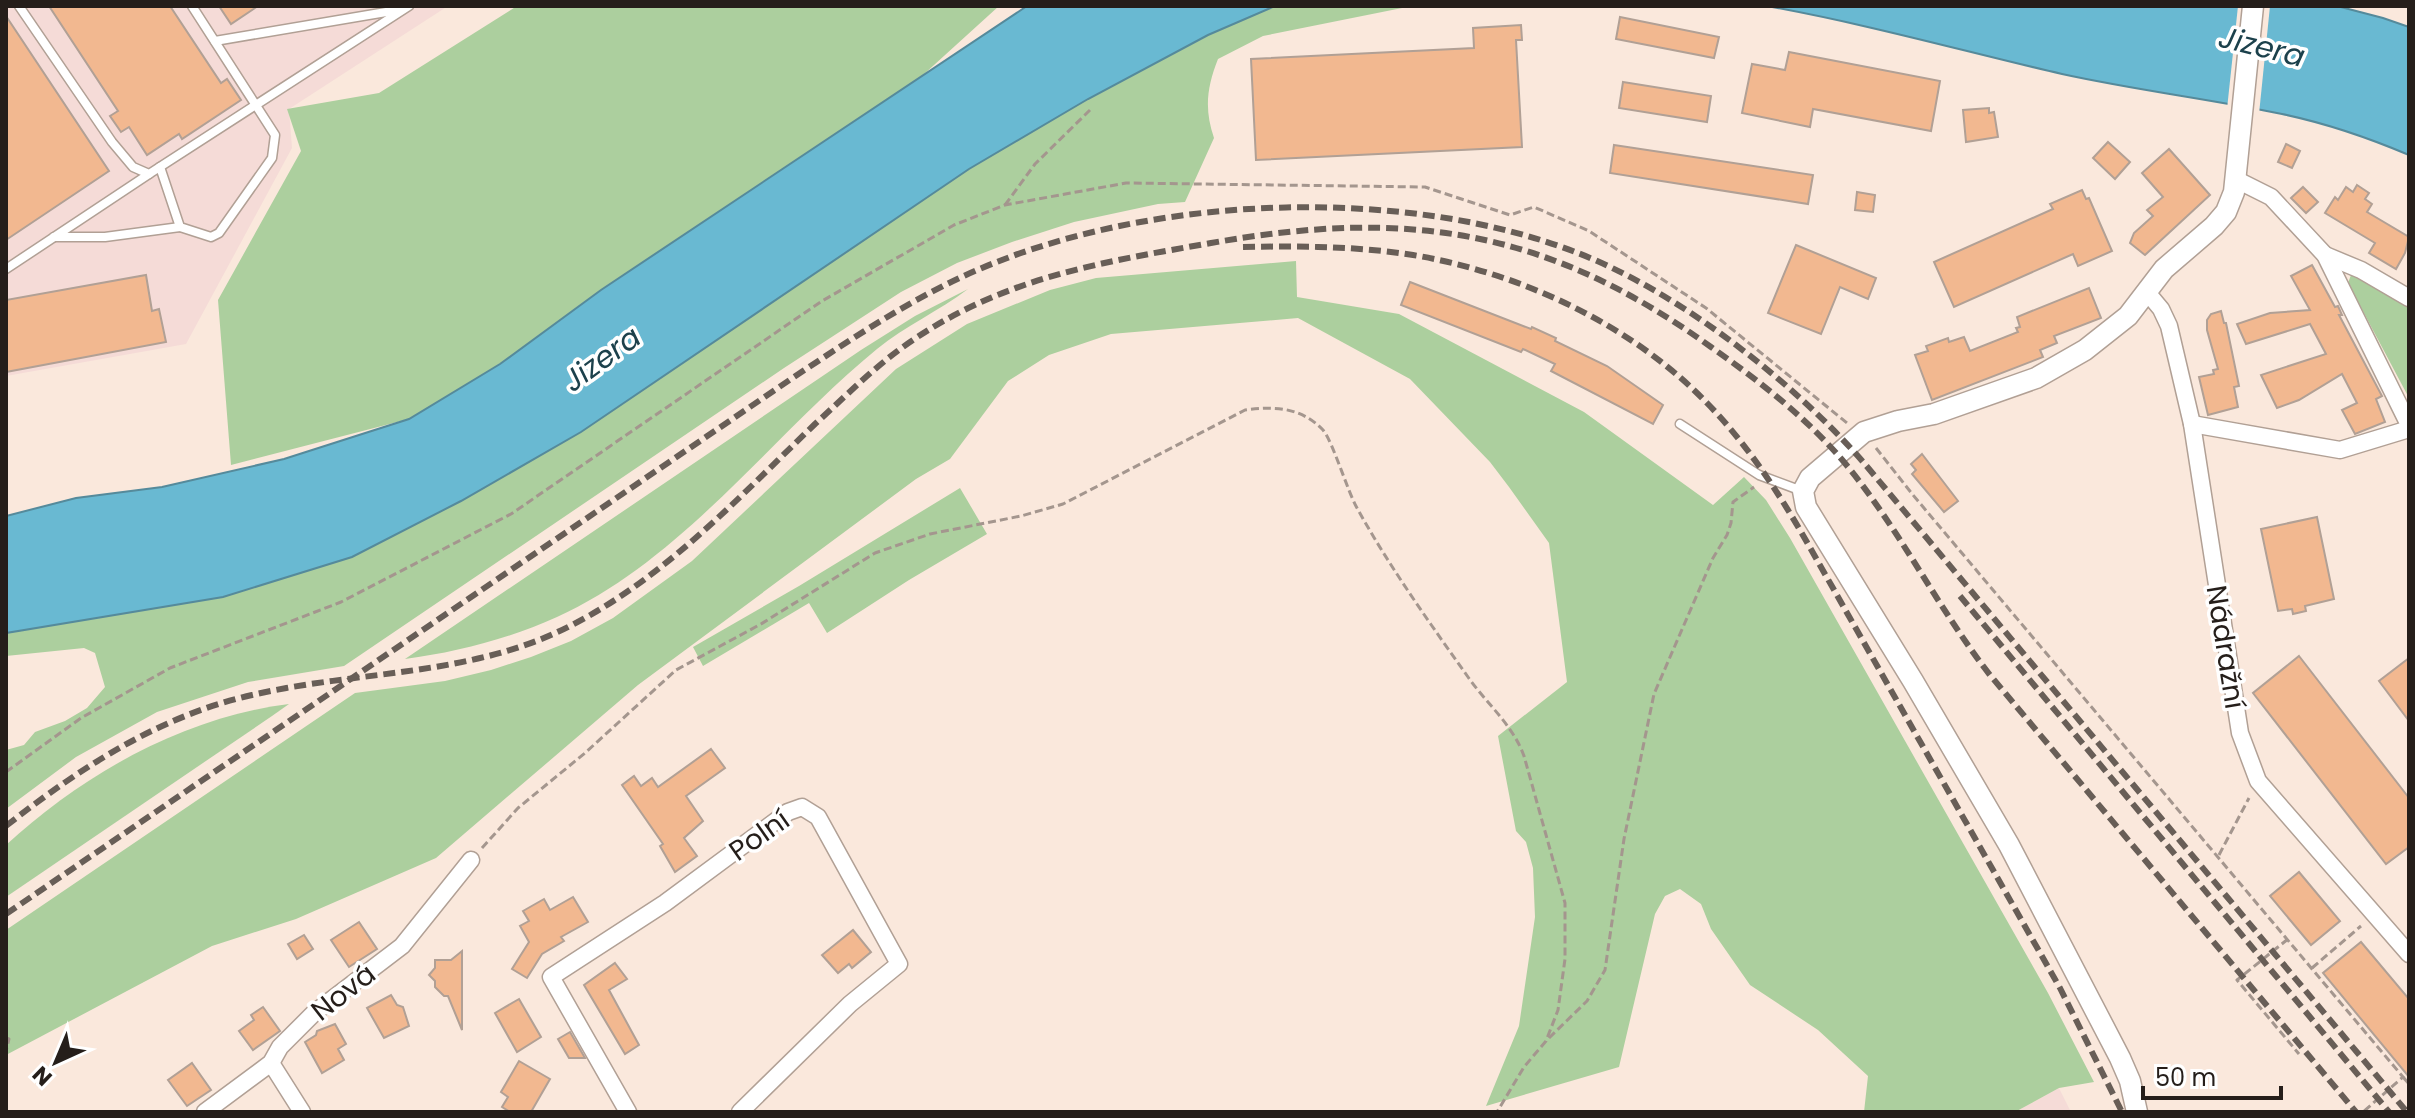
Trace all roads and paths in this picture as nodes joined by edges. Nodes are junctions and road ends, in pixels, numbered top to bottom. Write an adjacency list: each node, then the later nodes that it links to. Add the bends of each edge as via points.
1 (19, 6): 9 (lane, via 112,142 133,167)
2 (192, 6): 5 (lane)
3 (2253, 6): 10 (street)
4 (406, 8): 5 (lane); 6 (lane)
5 (215, 41): 6 (lane)
6 (257, 105): 8 (lane); 12 (lane, via 275,135 272,158 219,233 211,237)
7 (1090, 110): 11 (path, via 1035,164)
8 (160, 167): 9 (lane); 12 (lane)
9 (149, 174): 13 (lane)
10 (2235, 179): 14 (street, via 2271,197); 16 (street, via 2221,220)
11 (1005, 205): 21 (path, via 1126,183 1425,187 1510,215 1534,207 1589,231 1706,308); 24 (path, via 954,225 822,301 511,514 341,602 170,668 81,718)
12 (180, 227): 13 (lane)
13 (54, 237): 15 (lane)
14 (2325, 255): 17 (street); 20 (street)
15 (6, 269)
16 (2146, 291): 19 (street, Nádražní, via 2169,326); 21 (street, via 2128,316 2047,372 1934,414)
17 (2409, 298)
18 (1680, 424): 22 (lane)
19 (2192, 424): 20 (street, via 2340,450); 25 (street, Nádražní, via 2240,733)
20 (2409, 427)
21 (1864, 432): 23 (street, via 1810,478); 26 (path)
22 (1759, 475): 23 (lane); 33 (path, via 1759,484 1733,502 1727,535 1654,694 1624,839 1605,970 1587,1001)
23 (1803, 491): 44 (street, via 1806,507 2009,845 2120,1058)
24 (6, 772)
25 (2258, 781): 26 (path); 28 (street, Nádražní)
26 (2218, 856): 29 (path)
27 (471, 860): 33 (path, via 518,808 676,670 875,553 930,534 1063,504 1245,410 1271,406 1292,410 1326,433 1356,508 1462,669 1519,742 1565,903 1558,1010); 36 (street, Nová, via 402,946 314,1013)
28 (2374, 915): 30 (street, Nádražní); 31 (path)
29 (2288, 939): 31 (path); 35 (path, via 2237,980)
30 (2409, 954)
31 (2312, 968): 37 (path)
32 (6, 1038): 34 (path)
33 (1546, 1041): 43 (path)
34 (6, 1051)
35 (2299, 1054)
36 (271, 1063): 39 (street, Nová); 40 (street)
37 (2403, 1077): 38 (path); 45 (path)
38 (2409, 1084)
39 (205, 1112)
40 (302, 1112)
41 (628, 1112): 42 (street, Polní, via 551,977 802,807 818,817 899,964 850,1004)
42 (740, 1112)
43 (1497, 1112)
44 (2137, 1112)
45 (2363, 1112)

